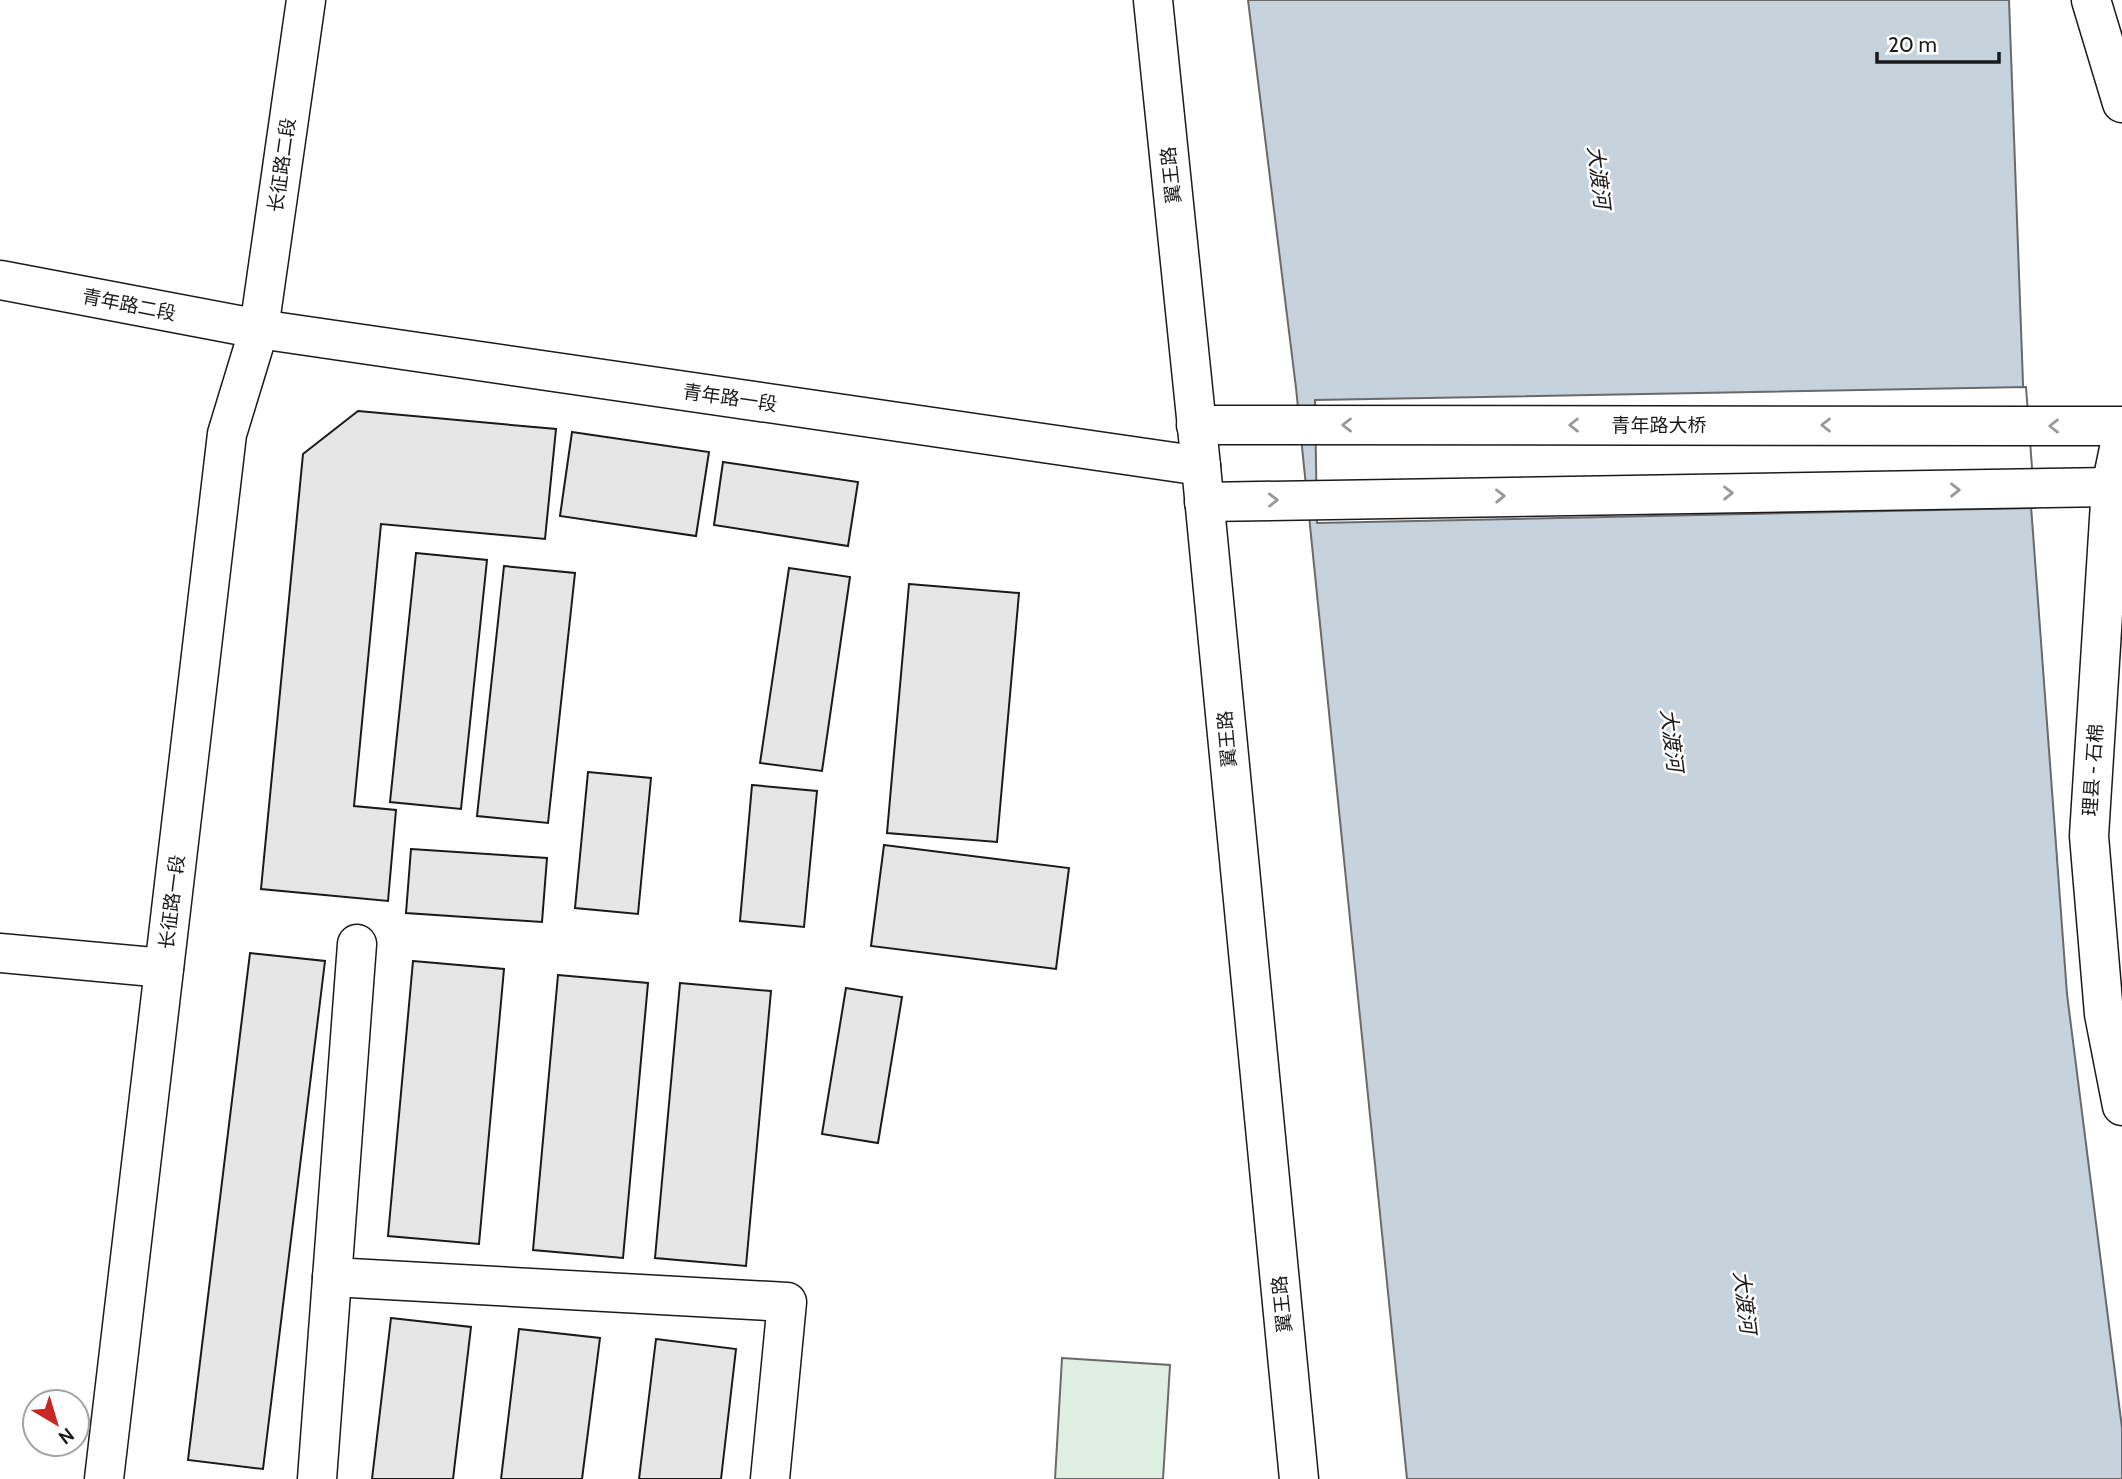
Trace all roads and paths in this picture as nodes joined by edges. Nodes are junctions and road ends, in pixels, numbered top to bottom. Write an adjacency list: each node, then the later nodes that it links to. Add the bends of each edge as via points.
1 (306, 0): 6 (main road, 长征路二段)
2 (1153, 0): 7 (main road, 翼王路)
3 (2091, 0): 4 (main road)
4 (2122, 103)
5 (0, 280): 6 (main road, 青年路二段)
6 (258, 330): 10 (main road, 青年路一段); 14 (main road, 长征路一段, via 226,434)
7 (1196, 425): 8 (main road, 青年路大桥, one-way to 7); 10 (main road, 翼王路)
8 (2122, 426)
9 (2122, 433): 11 (main road, 理县 - 石棉)
10 (1203, 484): 11 (main road, one-way to 11); 20 (main road, 翼王路)
11 (2111, 487): 15 (main road, 理县 - 石棉, via 2089,836 2104,1014)
12 (357, 944): 16 (main road)
13 (0, 953): 14 (main road)
14 (164, 968): 17 (main road, 长征路一段)
15 (2122, 1106)
16 (332, 1277): 18 (main road); 19 (main road, via 787,1302)
17 (104, 1479)
18 (317, 1479)
19 (770, 1479)
20 (1298, 1479)

